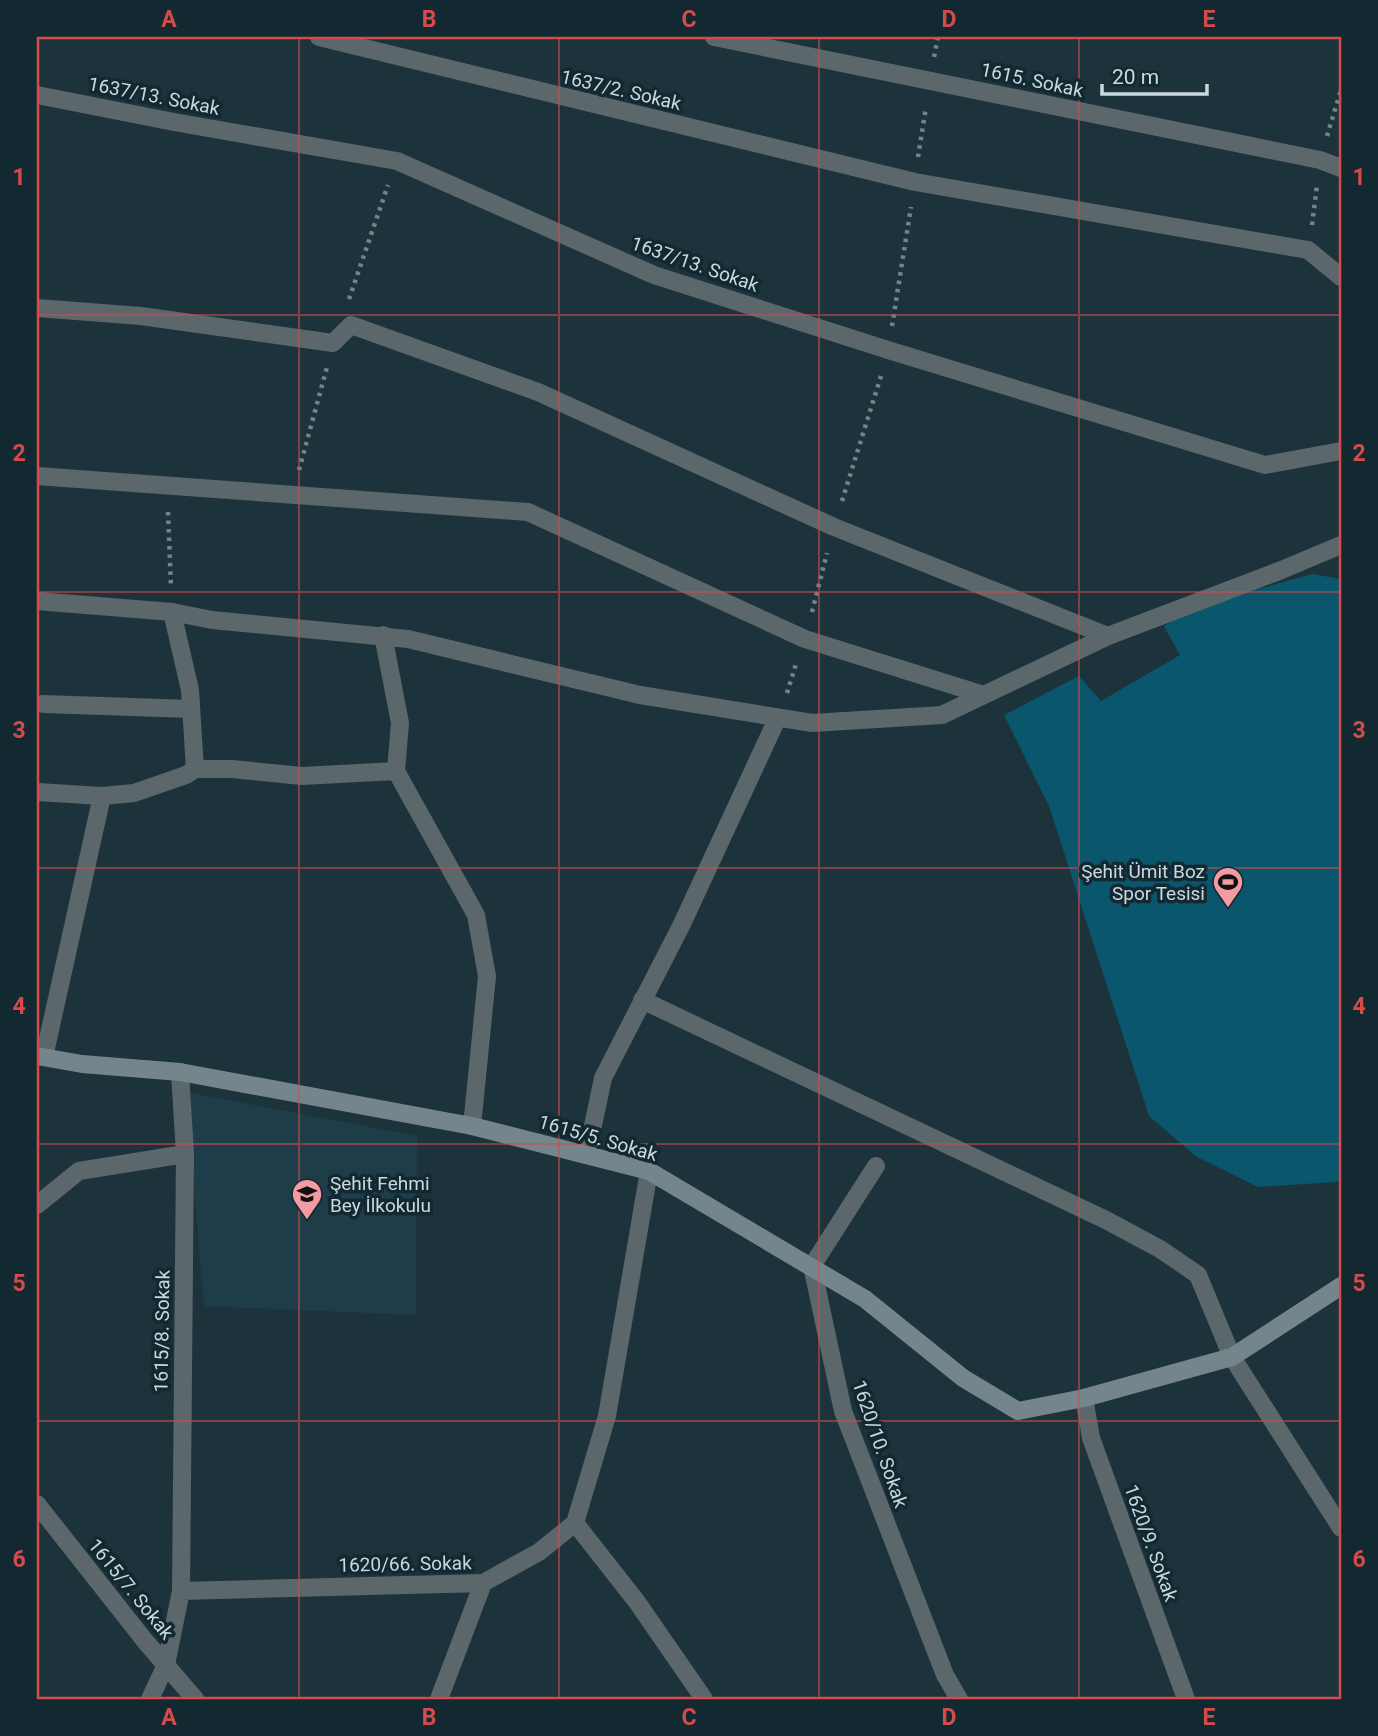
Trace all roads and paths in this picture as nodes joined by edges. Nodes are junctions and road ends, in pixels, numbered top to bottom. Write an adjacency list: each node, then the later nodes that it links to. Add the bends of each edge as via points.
1 (319, 37): 8 (street, 1637/2. Sokak, via 915,181)
2 (714, 37): 5 (street, 1615. Sokak)
3 (1341, 90): 5 (path)
4 (37, 95): 6 (street, 1637/13. Sokak)
5 (1320, 160): 7 (street, 1615. Sokak); 8 (path)
6 (397, 161): 11 (path); 12 (street, 1637/13. Sokak, via 653,275 888,350 1265,465)
7 (1341, 167)
8 (1308, 250): 9 (street)
9 (1341, 277)
10 (37, 308): 11 (street, via 141,316)
11 (333, 343): 15 (path); 20 (street, via 351,325 538,392 834,527)
12 (1341, 451)
13 (37, 476): 14 (street)
14 (167, 485): 15 (street); 18 (path)
15 (292, 494): 21 (street, via 528,512)
16 (1341, 545): 20 (street)
17 (37, 601): 18 (street)
18 (172, 612): 19 (street, via 212,620); 24 (street)
19 (383, 635): 25 (street, via 640,695); 27 (street, via 400,723)
20 (1108, 636): 22 (street)
21 (805, 639): 22 (street); 25 (path)
22 (984, 695): 25 (street, via 942,715 812,723)
23 (43, 704): 24 (street)
24 (191, 709): 26 (street)
25 (778, 719): 30 (street)
26 (195, 769): 27 (street, via 302,776); 29 (street, via 134,793)
27 (396, 771): 33 (street, via 476,915 487,976)
28 (37, 792): 29 (street)
29 (102, 796): 31 (street)
30 (642, 1000): 35 (street, via 603,1078); 41 (street, via 1160,1249 1198,1275)
31 (40, 1056): 32 (main road, 1615/5. Sokak)
32 (180, 1072): 33 (main road, 1615/5. Sokak); 34 (street, 1615/8. Sokak)
33 (472, 1126): 35 (main road, 1615/5. Sokak)
34 (185, 1154): 38 (street, via 79,1171); 47 (street, 1615/8. Sokak)
35 (587, 1154): 37 (main road, 1615/5. Sokak)
36 (876, 1166): 39 (street)
37 (649, 1171): 39 (main road, 1615/5. Sokak); 44 (street, via 607,1416)
38 (37, 1205)
39 (812, 1266): 42 (main road, 1615/5. Sokak, via 865,1299 963,1378 1018,1411); 53 (street, 1620/10. Sokak, via 843,1411 945,1675)
40 (1341, 1286): 41 (main road, 1615/5. Sokak)
41 (1233, 1357): 42 (main road, 1615/5. Sokak); 45 (street)
42 (1084, 1398): 54 (street, 1620/9. Sokak, via 1090,1438)
43 (37, 1504): 48 (street, 1615/7. Sokak)
44 (575, 1522): 46 (street, 1620/66. Sokak, via 539,1552); 52 (street)
45 (1341, 1528)
46 (483, 1583): 47 (street, 1620/66. Sokak); 51 (street)
47 (181, 1591): 48 (street)
48 (166, 1665): 49 (street); 50 (street, 1615/7. Sokak)
49 (150, 1699)
50 (195, 1699)
51 (439, 1699)
52 (704, 1699)
53 (959, 1699)
54 (1186, 1699)

